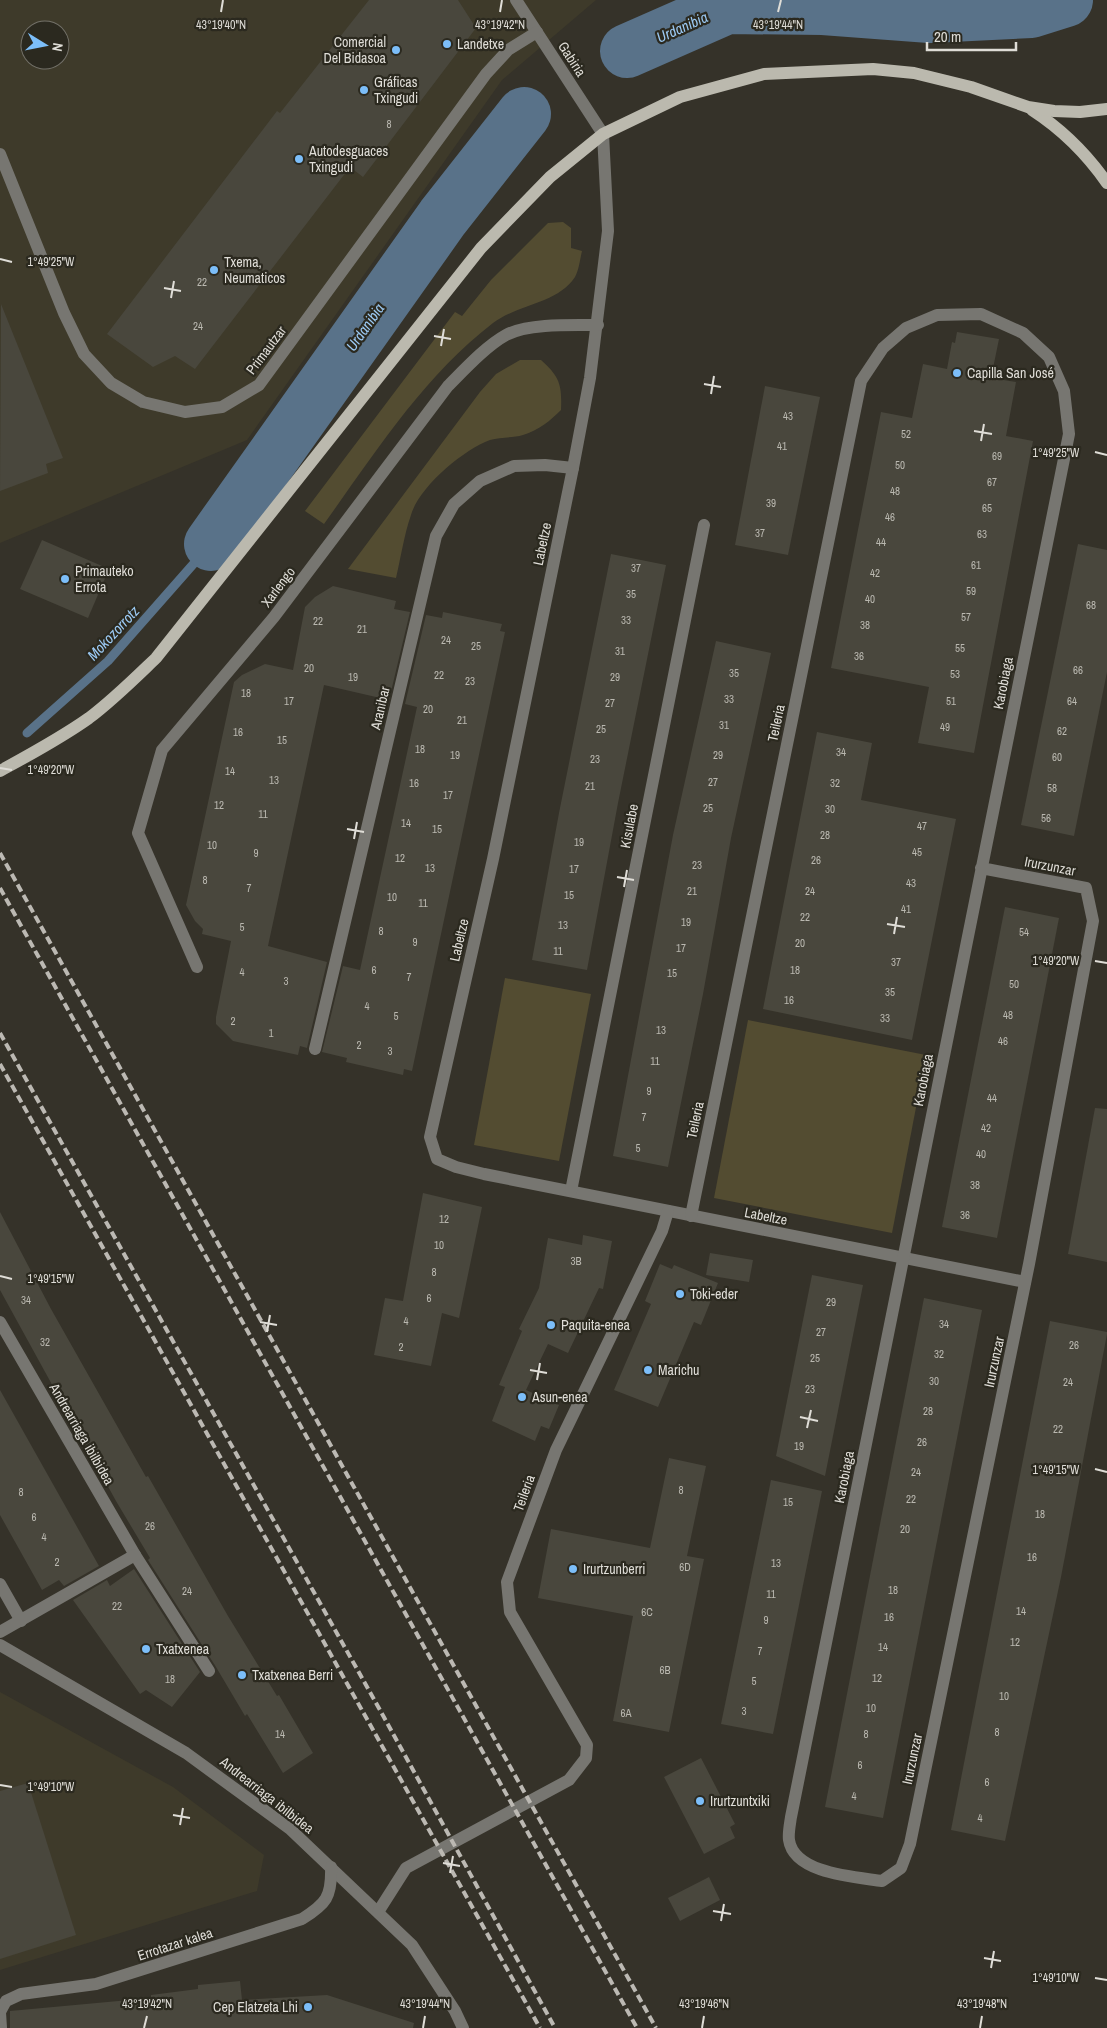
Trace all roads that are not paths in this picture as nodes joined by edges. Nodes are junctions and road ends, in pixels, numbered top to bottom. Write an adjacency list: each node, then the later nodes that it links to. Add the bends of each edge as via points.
1 (516, 0): 2 (street, Gabiria)
2 (537, 32): 5 (street, Gabiria); 6 (street, Primautzar, via 508,50 486,74 259,385 222,407 185,412 143,402 111,383 84,354 64,313)
3 (1028, 107): 4 (main road, via 1080,112); 5 (main road, via 972,87 914,72 873,69 764,74 680,97); 7 (main road, via 1074,141)
4 (1107, 109)
5 (603, 134): 9 (street, Labeltze, via 608,230); 12 (main road, via 550,177 481,248 156,658 90,717 55,741)
6 (0, 154)
7 (1107, 183)
8 (981, 314): 13 (street, Karobiaga, via 1023,333 1049,357 1064,391 1069,434); 18 (street, Teileria, via 937,315 906,328 883,348 861,381)
9 (598, 324): 10 (street, Labeltze); 14 (street, Xarlengo, via 542,326 506,334 468,366 448,386 274,617 162,750 138,833)
10 (573, 468): 15 (street, Aranibar, via 514,466 480,481 454,504 436,536); 16 (street, Labeltze, via 493,859 430,1137 437,1159 456,1167)
11 (704, 525): 16 (street, Kisulabe)
12 (0, 771)
13 (981, 868): 19 (street, Karobiaga); 20 (street, Irurzunzar, via 1086,888 1093,921)
14 (197, 967)
15 (315, 1049)
16 (571, 1192): 17 (street, Labeltze)
17 (668, 1211): 18 (street, Labeltze); 30 (street, Teileria, via 662,1231 556,1450 507,1582 510,1612 587,1745 586,1758 569,1780 406,1868)
18 (691, 1216): 19 (street, Labeltze)
19 (903, 1258): 20 (street, Labeltze); 29 (street, Karobiaga, via 791,1817 789,1841 799,1860)
20 (1026, 1282): 29 (street, Irurzunzar, via 910,1844 901,1868 882,1880)
21 (0, 1322): 22 (street, Andrearriaga ibilbidea)
22 (135, 1556): 24 (street); 27 (street, Andrearriaga ibilbidea)
23 (0, 1584): 24 (street)
24 (20, 1620): 25 (street)
25 (0, 1632)
26 (0, 1645): 28 (street, Andrearriaga ibilbidea, via 186,1753 290,1829)
27 (209, 1671)
28 (331, 1867): 30 (street, Andrearriaga ibilbidea); 31 (street, Errotazar kalea, via 332,1884 322,1907 302,1920 96,1984 21,1994 6,2001)
29 (827, 1872)
30 (378, 1912): 33 (street, Andrearriaga ibilbidea, via 412,1946)
31 (0, 2012): 32 (street)
32 (1, 2028)
33 (463, 2028)

